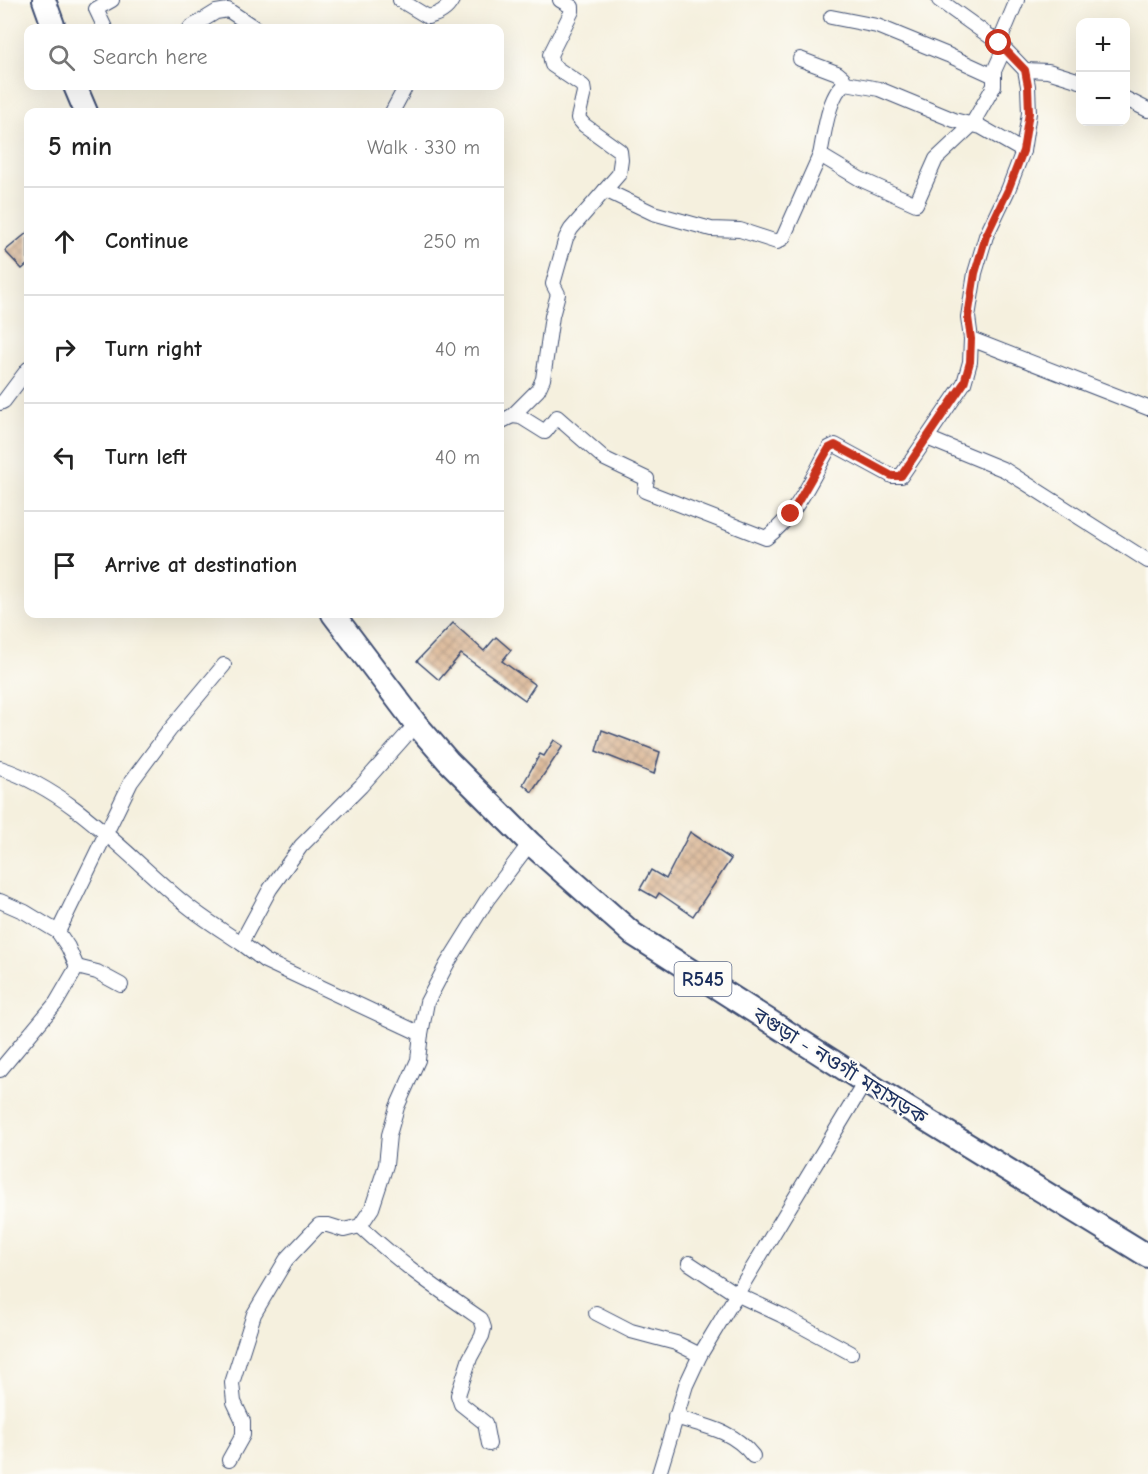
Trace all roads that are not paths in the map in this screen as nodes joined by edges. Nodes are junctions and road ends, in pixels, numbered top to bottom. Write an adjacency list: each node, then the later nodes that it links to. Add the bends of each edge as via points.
1 (44, 0): 10 (main road)
2 (112, 0): 11 (street, via 96,9)
3 (400, 0): 8 (street)
4 (452, 0): 8 (street, via 438,14)
5 (560, 0): 30 (street, via 572,11 550,60 584,86 578,118 620,151 619,174)
6 (939, 0): 15 (street)
7 (1017, 0): 15 (street)
8 (419, 14): 14 (street)
9 (831, 17): 18 (street, via 877,26)
10 (53, 24)
11 (103, 24)
12 (196, 24): 13 (street, via 216,12 228,10)
13 (249, 24)
14 (418, 24)
15 (1002, 46): 17 (street); 18 (street)
16 (800, 59): 20 (street, via 837,73)
17 (1025, 70): 19 (street, via 1048,71); 28 (street, via 1029,113)
18 (994, 76): 27 (street, via 994,86)
19 (1076, 80)
20 (844, 83): 27 (street, via 879,89); 29 (street, via 828,114)
21 (77, 90): 24 (main road)
22 (404, 90): 25 (street)
23 (1130, 102): 26 (street)
24 (84, 108)
25 (394, 108)
26 (1148, 111)
27 (971, 126): 28 (street, via 981,127); 29 (street, via 936,159 916,204)
28 (1023, 151): 31 (street, via 986,236 975,273 968,317)
29 (820, 156): 30 (street, via 783,237 777,242 740,230 711,229 653,213)
30 (605, 190): 35 (street, via 566,238 553,285 558,294 538,390)
31 (971, 339): 34 (street); 36 (street, via 964,383)
32 (24, 374): 33 (street)
33 (0, 403)
34 (1148, 408)
35 (506, 419): 36 (street, via 521,417 545,432 557,417 605,459 647,478 645,491 766,538 791,514 829,448 835,445 892,476 901,476)
36 (927, 438): 37 (street, via 1005,470)
37 (1148, 561)
38 (336, 618): 40 (main road, বগুড়া - নওগাঁ মহাসড়ক / R545)
39 (224, 665): 42 (street, via 131,782)
40 (416, 724): 43 (main road, বগুড়া - নওগাঁ মহাসড়ক / R545, via 448,762); 46 (street, via 301,846 270,889)
41 (0, 768): 42 (street, via 63,799)
42 (106, 835): 45 (street); 46 (street, via 186,905)
43 (530, 843): 49 (street, via 487,900 447,964 428,1002); 51 (main road, বগুড়া - নওগাঁ মহাসড়ক / R545, via 633,934)
44 (0, 901): 45 (street)
45 (58, 932): 47 (street)
46 (241, 943): 49 (street, via 265,960)
47 (77, 967): 48 (street); 50 (street, via 56,1003)
48 (122, 985)
49 (421, 1034): 52 (street, via 418,1060 389,1135 386,1165 372,1208)
50 (0, 1070)
51 (864, 1082): 53 (main road, বগুড়া - নওগাঁ মহাসড়ক / R545); 55 (street)
52 (360, 1226): 60 (street, via 424,1281 481,1319 482,1336 458,1395 461,1404 485,1423); 62 (street, via 344,1230 319,1225 286,1260 254,1314 232,1383 243,1435)
53 (1148, 1256)
54 (689, 1263): 55 (street)
55 (736, 1294): 57 (street); 58 (street)
56 (596, 1313): 58 (street, via 631,1331 676,1343)
57 (850, 1353)
58 (700, 1355): 59 (street)
59 (675, 1417): 61 (street, via 725,1432); 63 (street)
60 (489, 1444)
61 (753, 1456)
62 (230, 1460)
63 (659, 1474)

